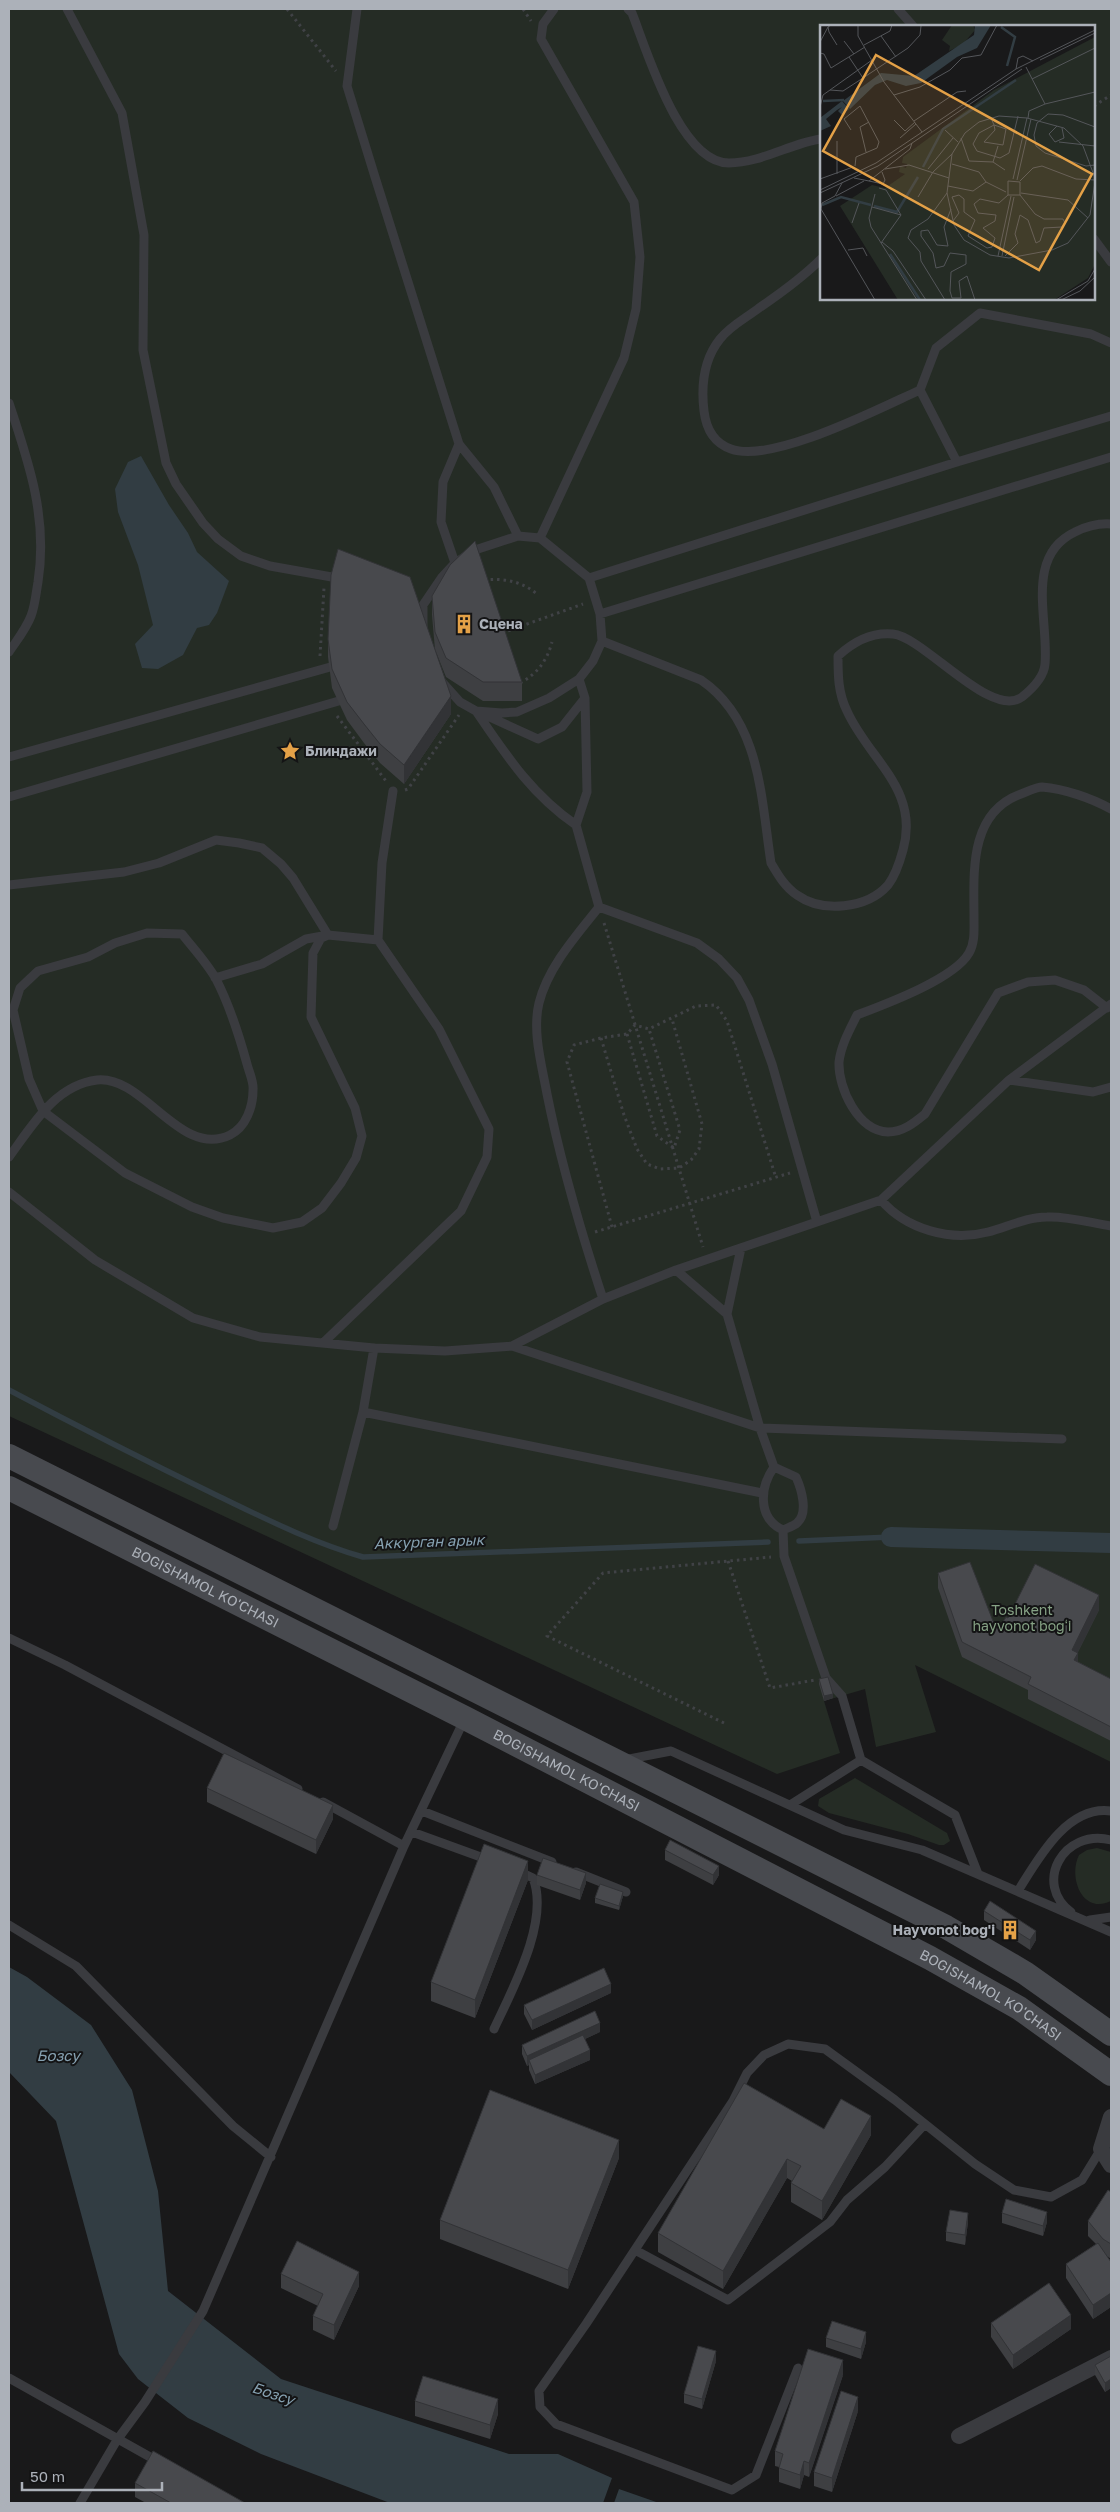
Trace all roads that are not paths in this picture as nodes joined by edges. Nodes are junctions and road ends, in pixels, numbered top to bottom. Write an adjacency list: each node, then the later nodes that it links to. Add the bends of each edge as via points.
1 (67, 9): 23 (lane, via 122,113 144,235 143,350 166,463 176,484 203,523 241,556 270,566)
2 (357, 9): 15 (lane, via 347,86)
3 (554, 9): 20 (lane, via 543,24 541,39 634,202 640,257 636,309 624,358)
4 (628, 9): 7 (lane, via 673,115 695,145 710,156 729,163)
5 (898, 9): 6 (lane)
6 (912, 25)
7 (820, 139)
8 (1095, 240): 10 (lane)
9 (820, 261): 12 (lane, via 719,340 705,369 703,400 709,431 717,442 732,450 746,451 798,442)
10 (1111, 262)
11 (1111, 343): 12 (lane, via 1092,334 980,313 936,348)
12 (920, 390): 17 (lane)
13 (9, 404): 30 (lane, via 27,457 40,517 42,556 31,616)
14 (1111, 416): 17 (lane)
15 (459, 444): 19 (lane, via 494,487); 21 (lane, via 443,482 441,522)
16 (1111, 456): 26 (lane)
17 (957, 462): 22 (lane)
18 (1111, 524): 27 (lane, via 1093,524 1065,537 1053,548 1044,574 1045,665 1037,684 1019,699 990,696 913,642 894,634 854,642 838,656 838,686 847,712 894,783 903,803 907,825 903,850 887,886 862,901 846,906 826,907 809,902 778,877 770,863 754,755 742,727 716,690 701,680)
19 (518, 536): 20 (lane); 21 (lane, via 475,550)
20 (540, 538): 22 (lane)
21 (455, 563): 25 (lane)
22 (589, 578): 26 (lane)
23 (350, 580)
24 (414, 602): 25 (lane)
25 (423, 605): 28 (lane)
26 (600, 614): 27 (lane)
27 (602, 641): 32 (lane, via 593,662)
28 (423, 642): 29 (lane); 35 (lane, via 430,674)
29 (414, 645)
30 (9, 652)
31 (347, 663): 36 (lane)
32 (579, 679): 34 (lane); 35 (lane, via 549,698 517,712)
33 (355, 696): 38 (lane)
34 (585, 698): 35 (lane, via 562,726 538,739); 40 (lane, via 587,792)
35 (476, 711): 40 (lane, via 521,777 552,808)
36 (9, 757)
37 (393, 790): 44 (lane, via 382,863)
38 (9, 797)
39 (1111, 809): 46 (lane, via 1076,794 1041,787 1011,797 991,814 978,841 974,867 971,951 964,961 904,997 857,1015 844,1044 840,1079 848,1098 865,1122 886,1132 898,1131 925,1114 998,993 1028,982 1055,980 1084,990)
40 (576, 825): 42 (lane)
41 (9, 885): 43 (lane, via 124,872 159,863 216,840 239,843 262,848 280,864 293,878)
42 (599, 907): 53 (lane, via 697,943 724,963 737,978 749,1000 772,1064); 57 (lane, via 551,974 538,1012 542,1071 554,1129)
43 (328, 935): 44 (lane); 45 (lane, via 306,939 262,964); 49 (lane, via 321,938 313,953 311,1017 355,1108 362,1136 356,1158 341,1183 310,1218 283,1227 263,1227 192,1207 125,1173)
44 (378, 940): 59 (lane, via 439,1030 489,1129 487,1157 461,1211)
45 (215, 978): 49 (lane, via 182,934 147,933 115,943 88,958 38,971 20,988 13,1010 29,1079); 49 (lane, via 232,1013 254,1088 248,1116 238,1130 221,1138 200,1138 111,1080 83,1082 68,1089)
46 (1109, 1006): 47 (lane)
47 (1009, 1080): 48 (lane, via 1092,1092); 52 (lane)
48 (1111, 1087)
49 (44, 1111): 50 (lane)
50 (9, 1156)
51 (9, 1192): 59 (lane, via 94,1260 193,1318 260,1338)
52 (881, 1200): 53 (lane); 54 (lane, via 906,1222 940,1232 986,1232 1047,1217)
53 (817, 1222): 55 (lane)
54 (1111, 1226)
55 (741, 1248): 56 (lane); 58 (lane)
56 (676, 1270): 57 (lane); 58 (lane)
57 (603, 1300): 60 (lane)
58 (727, 1314): 63 (lane)
59 (324, 1342): 61 (lane)
60 (512, 1346): 61 (lane, via 445,1351); 63 (lane)
61 (374, 1348): 62 (lane)
62 (363, 1412): 68 (lane); 69 (lane)
63 (760, 1428): 64 (lane); 66 (lane)
64 (1062, 1439)
65 (9, 1456): 71 (main road, BOGISHAMOL KO'CHASI)
66 (774, 1467): 68 (lane); 70 (lane, via 796,1477 801,1488 803,1514 798,1522)
67 (9, 1488): 72 (main road, BOGISHAMOL KO'CHASI)
68 (762, 1493): 70 (lane, via 767,1516 774,1526)
69 (334, 1526)
70 (783, 1530): 75 (lane, via 784,1556 826,1678 842,1696)
71 (182, 1542): 72 (main road, via 183,1560); 76 (main road, BOGISHAMOL KO'CHASI)
72 (169, 1568): 74 (main road, BOGISHAMOL KO'CHASI)
73 (9, 1638): 77 (lane)
74 (465, 1718): 80 (lane); 98 (main road, BOGISHAMOL KO'CHASI, via 964,1976 1019,2008)
75 (861, 1760): 79 (lane); 89 (lane, via 956,1815)
76 (616, 1761): 79 (lane, via 671,1751); 97 (main road, BOGISHAMOL KO'CHASI, via 986,1948)
77 (308, 1795)
78 (317, 1799): 84 (lane)
79 (790, 1805): 89 (lane, via 844,1830 922,1850)
80 (422, 1811): 82 (lane); 86 (lane)
81 (1111, 1811): 90 (lane, via 1093,1811 1074,1819 1034,1866)
82 (412, 1832): 84 (lane); 85 (lane)
83 (1111, 1840): 92 (lane, via 1086,1838 1064,1851 1058,1862 1055,1888 1068,1910)
84 (404, 1846): 102 (lane)
85 (494, 1862)
86 (561, 1866)
87 (511, 1868): 96 (lane, via 533,1878 537,1908 526,1960)
88 (571, 1870): 91 (lane)
89 (978, 1874): 90 (lane)
90 (1018, 1891): 92 (lane)
91 (626, 1892)
92 (1079, 1917): 93 (lane, via 1092,1920); 95 (lane)
93 (1111, 1917)
94 (9, 1926): 102 (lane, via 76,1966 233,2126)
95 (1111, 1932)
96 (494, 2029)
97 (1111, 2034)
98 (1111, 2074)
99 (1111, 2117): 101 (street)
100 (926, 2124): 101 (lane, via 975,2164 1014,2190 1051,2197 1082,2180); 104 (lane, via 885,2167 847,2200 830,2222 728,2300); 104 (lane, via 825,2049 788,2044 764,2055 747,2073 733,2101)
101 (1101, 2149): 103 (street)
102 (271, 2157): 109 (lane, via 203,2311)
103 (1111, 2165)
104 (635, 2250): 106 (lane, via 539,2391 540,2407 556,2424 732,2490 756,2475)
105 (1111, 2358): 108 (street)
106 (798, 2368)
107 (9, 2378): 109 (lane)
108 (959, 2436)
109 (117, 2440): 110 (lane); 111 (lane)
110 (168, 2467)
111 (80, 2503)

